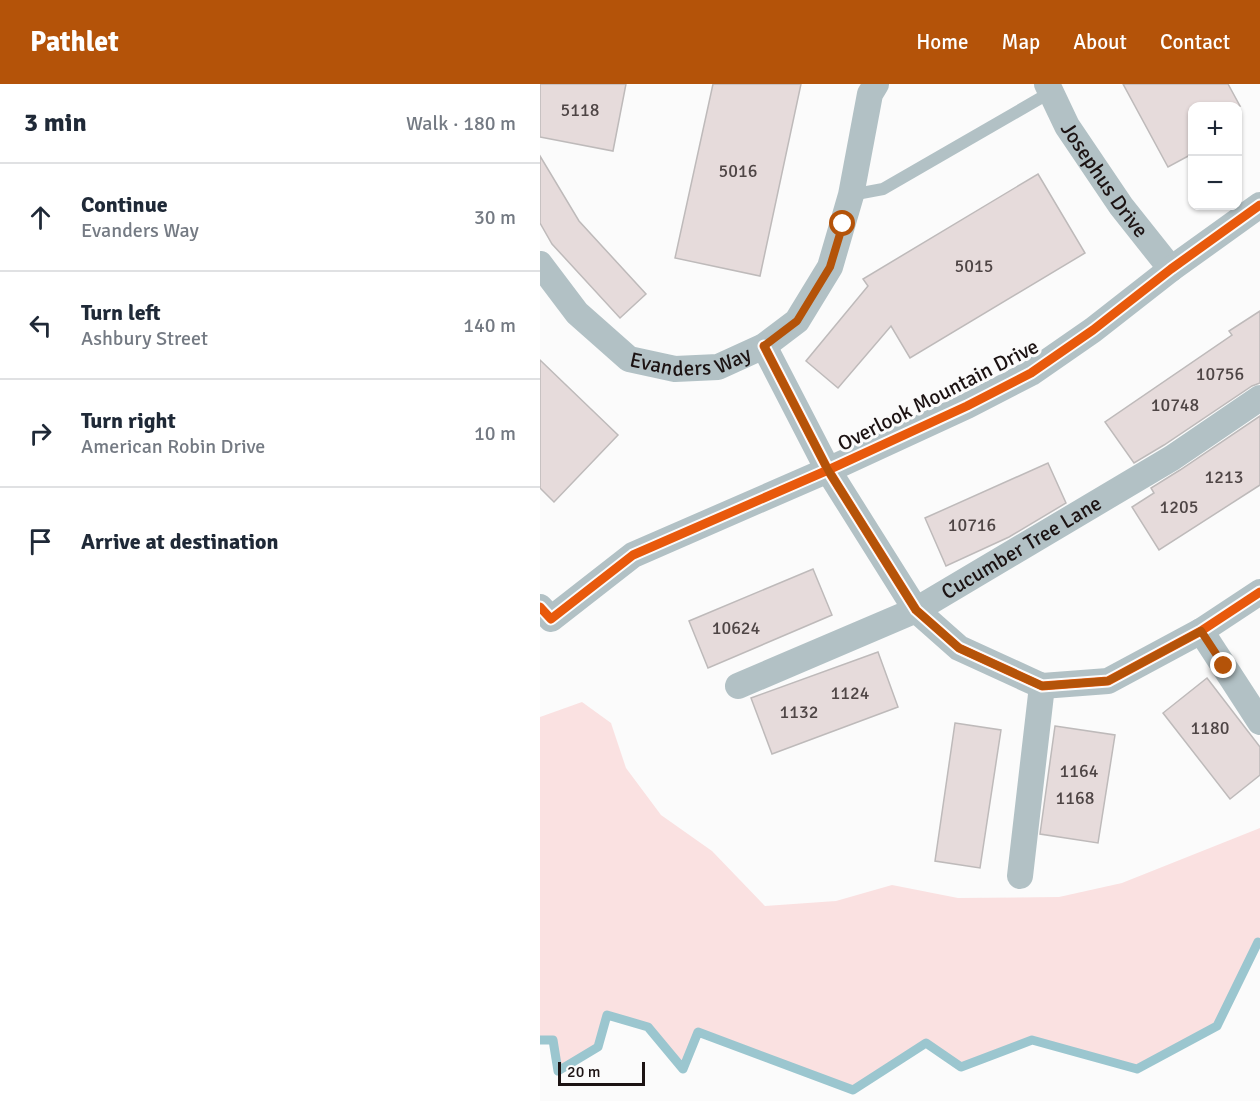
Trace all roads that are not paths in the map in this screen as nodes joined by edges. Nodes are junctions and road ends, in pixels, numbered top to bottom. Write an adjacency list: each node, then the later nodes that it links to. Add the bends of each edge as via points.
1 (876, 84): 3 (street, Evanders Way, via 870,94)
2 (1049, 88): 3 (lane, via 883,189); 6 (street, Josephus Drive, via 1067,126 1121,206)
3 (851, 195): 7 (street, Evanders Way, via 830,267 797,321)
4 (1260, 205): 6 (street, Overlook Mountain Drive)
5 (540, 264): 7 (street, Evanders Way, via 577,313 629,359 675,369 718,367)
6 (1172, 269): 9 (street, Overlook Mountain Drive, via 1031,373)
7 (764, 346): 9 (street)
8 (1260, 398): 11 (street, Cucumber Tree Lane, via 1172,458)
9 (828, 470): 11 (street); 12 (street, Overlook Mountain Drive, via 633,555)
10 (1260, 592): 13 (street)
11 (916, 610): 14 (street, Cucumber Tree Lane); 15 (street, via 959,648)
12 (545, 613)
13 (1201, 631): 15 (street, via 1108,681); 16 (street)
14 (738, 686)
15 (1042, 686): 17 (street)
16 (1260, 722)
17 (1020, 876)

